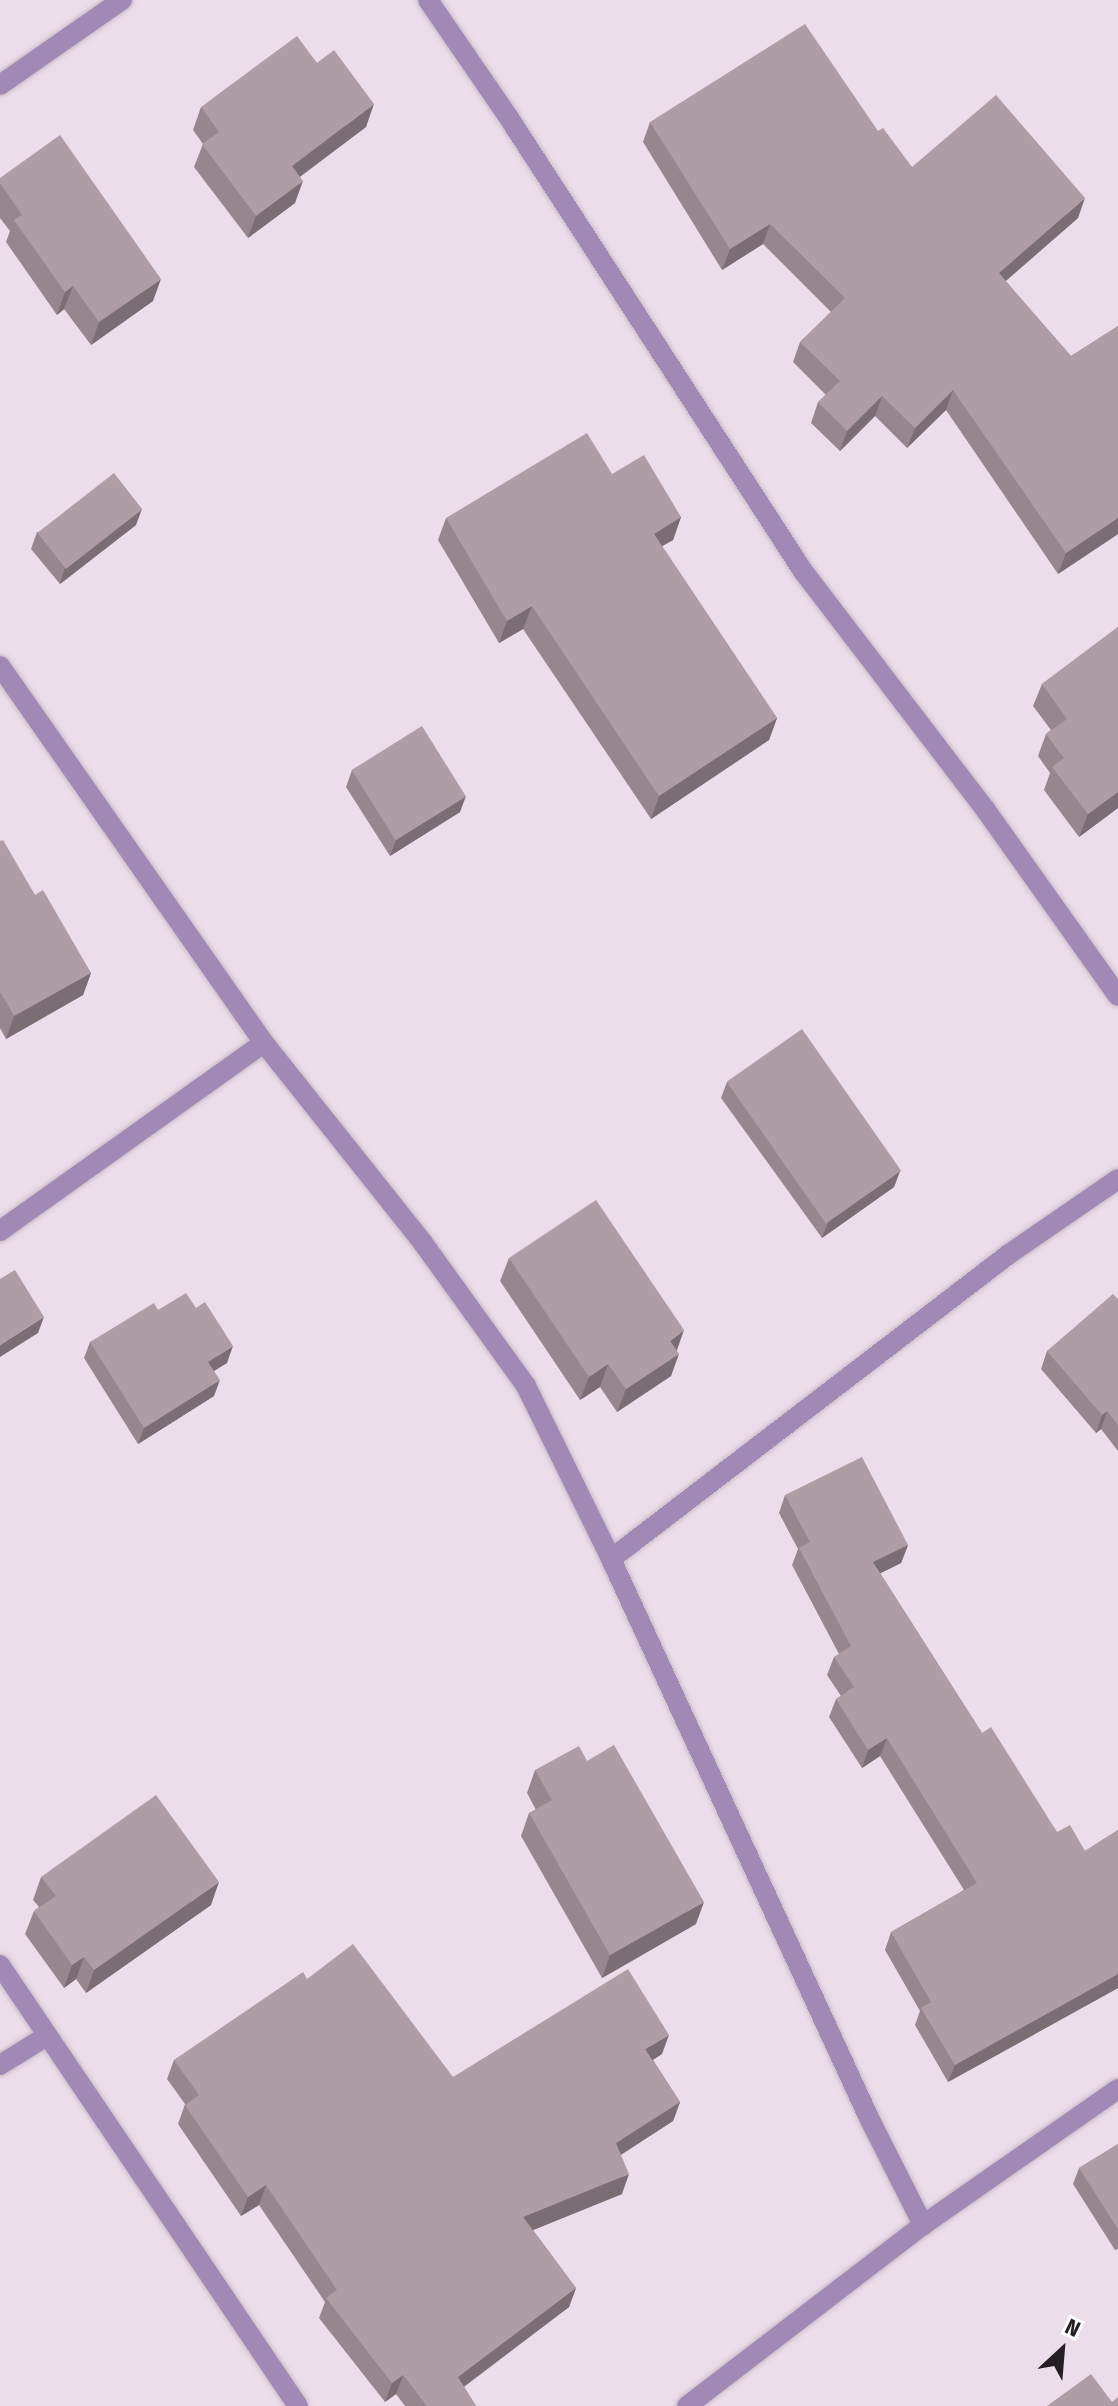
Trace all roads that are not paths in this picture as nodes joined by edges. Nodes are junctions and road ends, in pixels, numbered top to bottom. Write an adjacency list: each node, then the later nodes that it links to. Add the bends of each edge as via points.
1 (122, 0): 3 (street)
2 (428, 0): 5 (street, via 803,571 985,809)
3 (0, 85)
4 (0, 666): 6 (street)
5 (1118, 996)
6 (264, 1043): 8 (street); 9 (street, via 423,1243 526,1386)
7 (1118, 1179): 9 (street, via 1009,1254)
8 (0, 1231)
9 (611, 1559): 14 (street)
10 (0, 1965): 11 (street)
11 (47, 2036): 12 (street); 15 (street)
12 (0, 2065)
13 (1118, 2089): 14 (street)
14 (923, 2225): 16 (street)
15 (298, 2406)
16 (687, 2406)

